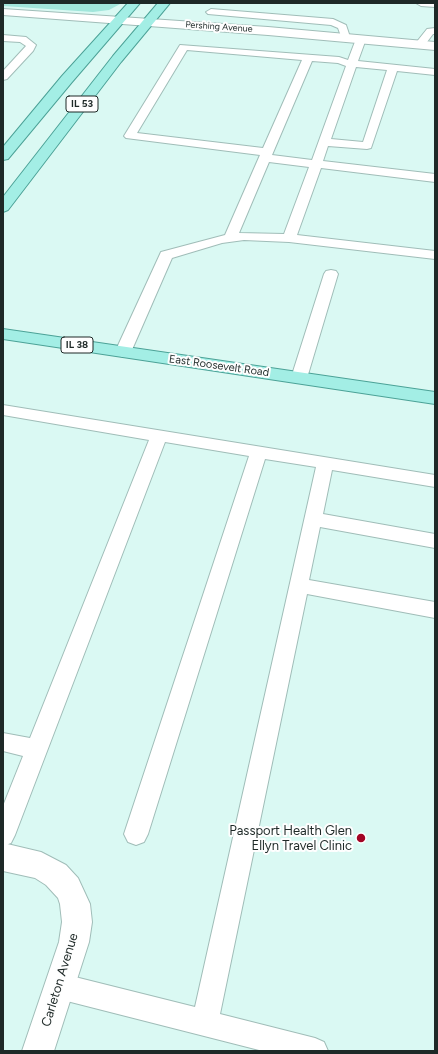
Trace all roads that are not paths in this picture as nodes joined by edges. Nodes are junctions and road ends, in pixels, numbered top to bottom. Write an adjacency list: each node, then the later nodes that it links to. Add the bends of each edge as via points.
1 (134, 3): 7 (main road, IL 53)
2 (164, 3): 8 (main road, IL 53)
3 (421, 3): 4 (lane)
4 (435, 4)
5 (211, 7): 9 (lane, via 213,16); 11 (lane, via 333,22 343,27)
6 (3, 12): 7 (street, Pershing Avenue)
7 (119, 20): 8 (street, Pershing Avenue); 23 (main road, IL 53)
8 (148, 22): 9 (street, Pershing Avenue); 26 (main road, IL 53)
9 (210, 26): 11 (street, Pershing Avenue)
10 (435, 31): 14 (lane, via 430,31)
11 (345, 37): 13 (street, Pershing Avenue)
12 (3, 38): 20 (lane, via 23,39 31,45)
13 (360, 38): 14 (street, Pershing Avenue); 17 (lane)
14 (420, 44): 15 (street, Pershing Avenue)
15 (435, 46)
16 (308, 58): 17 (lane, via 339,60); 22 (lane); 22 (lane, via 184,47 130,136)
17 (352, 64): 18 (lane); 21 (lane)
18 (393, 68): 19 (lane); 21 (lane, via 367,146)
19 (435, 72)
20 (3, 77)
21 (324, 142): 24 (lane)
22 (267, 155): 24 (lane); 27 (lane)
23 (3, 156)
24 (316, 164): 25 (lane); 28 (lane)
25 (435, 178)
26 (3, 207)
27 (230, 238): 28 (lane); 32 (lane, via 166,256)
28 (289, 238): 29 (lane)
29 (435, 255)
30 (332, 274): 33 (lane)
31 (3, 334): 32 (main road, East Roosevelt Road / IL 38)
32 (123, 352): 33 (main road, East Roosevelt Road / IL 38)
33 (299, 378): 34 (main road, East Roosevelt Road / IL 38)
34 (435, 398)
35 (3, 410): 36 (lane)
36 (159, 436): 37 (lane); 45 (lane)
37 (258, 452): 38 (lane); 46 (lane)
38 (325, 463): 39 (lane); 40 (lane)
39 (435, 481)
40 (313, 519): 41 (lane); 42 (lane)
41 (435, 541)
42 (299, 585): 43 (lane); 50 (lane)
43 (435, 610)
44 (3, 742): 45 (lane)
45 (37, 749): 47 (lane)
46 (136, 834)
47 (3, 835)
48 (3, 857): 49 (street, Carleton Avenue, via 41,866 56,875 68,888 75,904 77,922 74,942)
49 (59, 986): 50 (lane); 51 (street, Carleton Avenue)
50 (205, 1023): 52 (lane)
51 (38, 1051)
52 (315, 1051)

